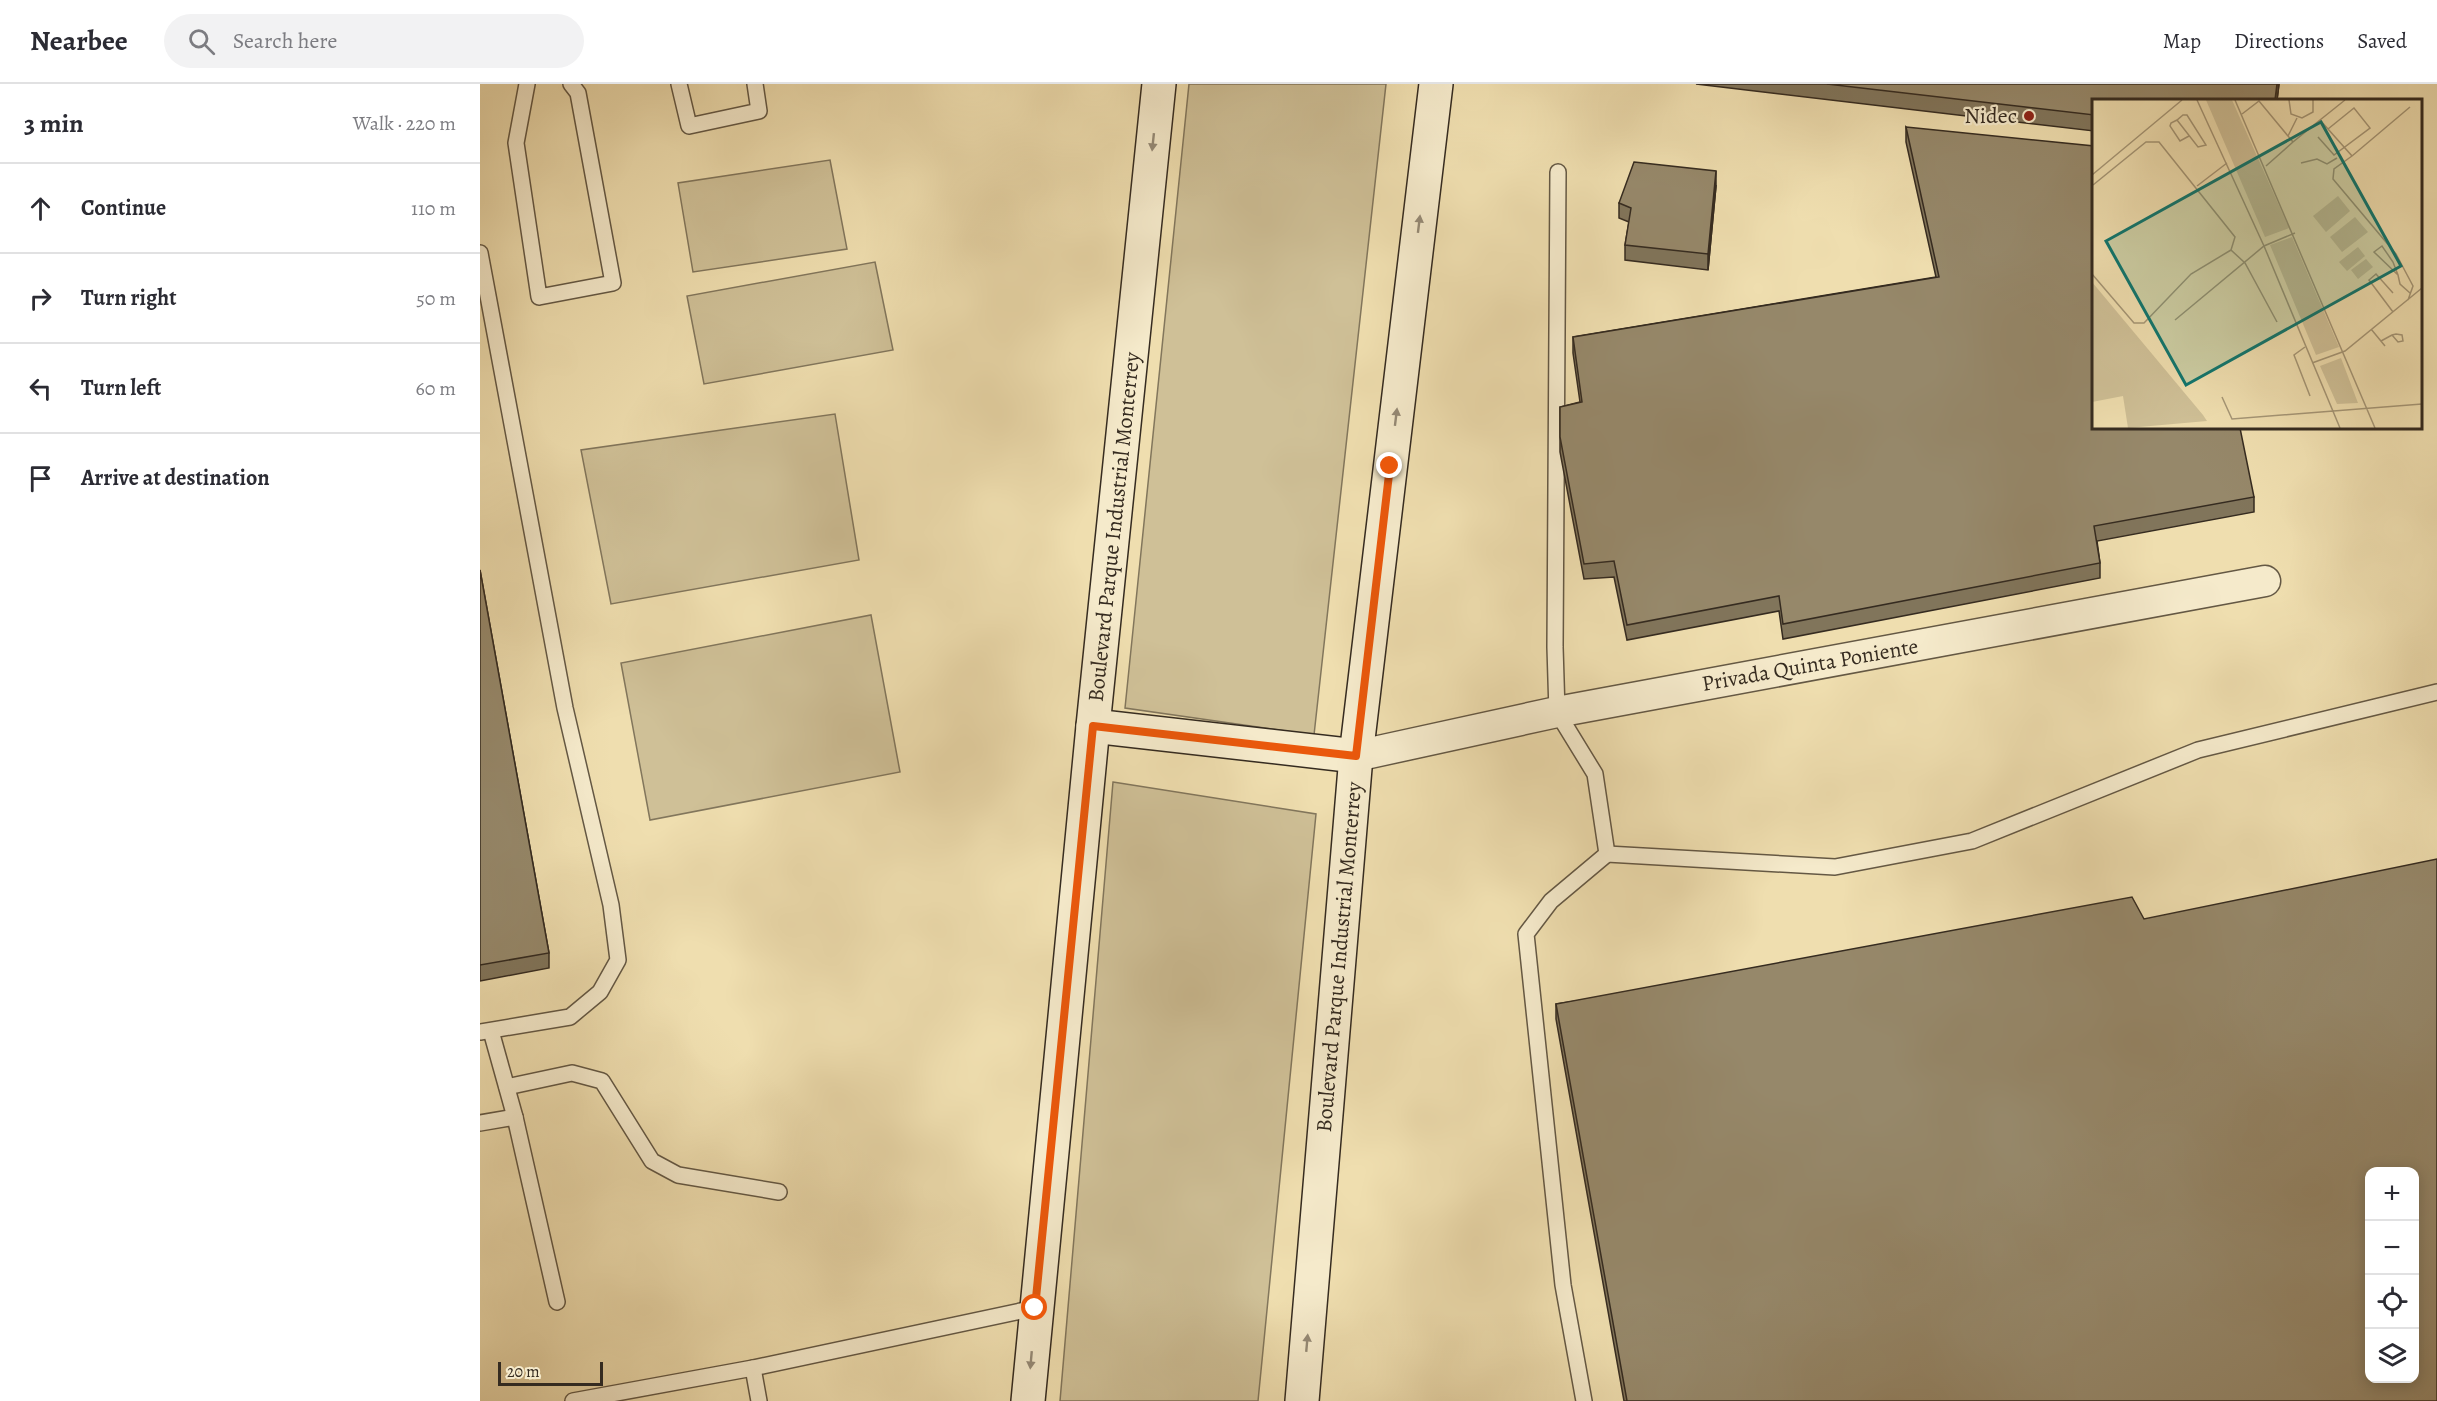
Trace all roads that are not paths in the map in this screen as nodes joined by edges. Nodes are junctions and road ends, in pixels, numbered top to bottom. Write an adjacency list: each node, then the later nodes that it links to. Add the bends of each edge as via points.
1 (527, 84): 2 (lane, via 516,143 539,297 613,283 578,93)
2 (571, 84)
3 (679, 84): 4 (lane, via 688,126 759,111)
4 (754, 84)
5 (1159, 84): 12 (street, Boulevard Parque Industrial Monterrey, one-way to 12)
6 (1436, 84): 13 (street, Boulevard Parque Industrial Monterrey, one-way to 6)
7 (1558, 172): 11 (lane)
8 (480, 254): 15 (lane, via 565,708 611,905 618,960 600,992 570,1017)
9 (2265, 581): 11 (street, Privada Quinta Poniente)
10 (2437, 692): 14 (lane, via 2198,750 1972,841 1835,867)
11 (1557, 712): 13 (street, Privada Quinta Poniente); 14 (lane, via 1595,774)
12 (1093, 726): 13 (street); 21 (street, Boulevard Parque Industrial Monterrey)
13 (1356, 756): 26 (street, Boulevard Parque Industrial Monterrey, one-way to 13)
14 (1607, 854): 27 (lane, via 1551,901 1526,934 1563,1286)
15 (486, 1032): 16 (lane)
16 (507, 1088): 17 (lane); 19 (lane, via 572,1073 602,1081 652,1161 678,1175)
17 (515, 1117): 18 (lane); 20 (lane)
18 (480, 1123)
19 (779, 1192)
20 (557, 1302)
21 (1035, 1308): 22 (lane); 25 (street, Boulevard Parque Industrial Monterrey, one-way to 25)
22 (753, 1368): 23 (lane); 24 (lane)
23 (573, 1401)
24 (759, 1401)
25 (1028, 1401)
26 (1302, 1401)
27 (1584, 1401)

